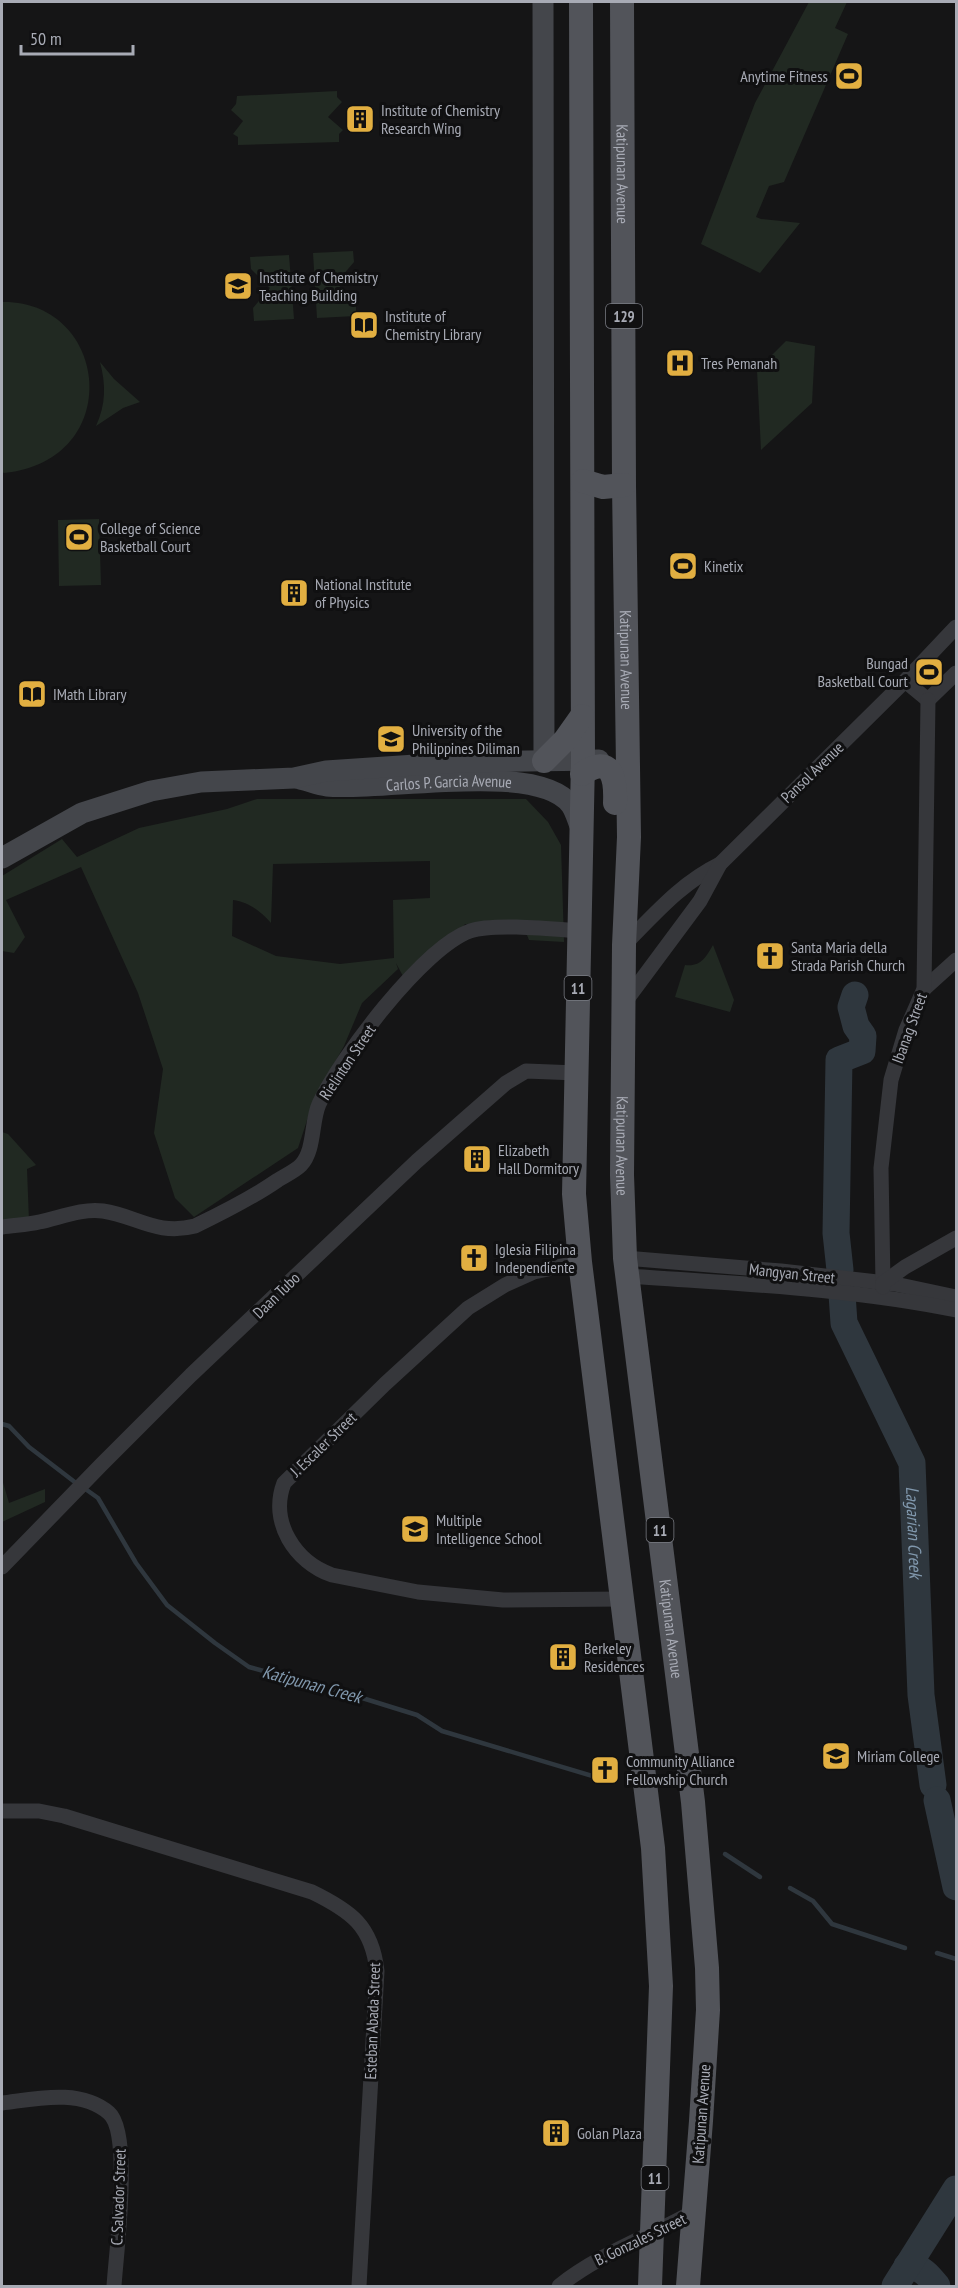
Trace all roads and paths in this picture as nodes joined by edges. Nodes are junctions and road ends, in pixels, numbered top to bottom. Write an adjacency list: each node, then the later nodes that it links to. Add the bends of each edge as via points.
1 (543, 2): 13 (main road)
2 (581, 2): 4 (main road, 129)
3 (622, 2): 5 (main road, Katipunan Avenue / 129)
4 (581, 85): 5 (main road); 6 (main road, 129)
5 (622, 86): 7 (main road, Katipunan Avenue / 129)
6 (583, 481): 7 (main road, via 603,487); 12 (main road, 129)
7 (624, 485): 14 (main road, Katipunan Avenue / 129)
8 (957, 627): 10 (street, Pansol Avenue)
9 (957, 674): 11 (street)
10 (905, 681): 11 (street); 19 (street, Pansol Avenue)
11 (928, 700): 23 (street, Ibanag Street)
12 (582, 716): 13 (main road); 15 (main road, 129)
13 (544, 760): 15 (main road, Carlos P. Garcia Avenue); 16 (main road, Carlos P. Garcia Avenue, via 326,771)
14 (628, 760): 15 (main road, Carlos P. Garcia Avenue); 21 (main road, Katipunan Avenue / 11)
15 (582, 767): 17 (main road, 11); 26 (main road, via 606,767 615,781 609,1056)
16 (294, 778): 17 (main road, Carlos P. Garcia Avenue, via 327,786 525,783 553,792 570,804); 18 (main road, Carlos P. Garcia Avenue, via 201,782 142,794 82,813)
17 (582, 831): 20 (main road, 11)
18 (2, 858)
19 (720, 864): 21 (street, Pansol Avenue, via 682,887); 24 (street, Pansol Avenue, via 700,902)
20 (579, 931): 25 (main road, 11); 27 (street, Rielinton Street, via 472,930 440,949 384,1009 336,1073 319,1104 300,1166 251,1199 186,1228 153,1227 103,1211)
21 (624, 945): 24 (main road, Katipunan Avenue / 11)
22 (957, 960): 23 (street)
23 (924, 989): 31 (street, Ibanag Street, via 891,1080 880,1168)
24 (625, 1002): 26 (main road, Katipunan Avenue / 11)
25 (577, 1073): 29 (main road, 11, via 574,1194); 34 (street, Daan Tubo, via 526,1071 506,1083 417,1161 191,1376)
26 (622, 1113): 30 (main road, Katipunan Avenue / 11)
27 (2, 1227)
28 (957, 1238): 31 (street, via 905,1267)
29 (580, 1262): 35 (main road, 11); 35 (street, J. Escaler Street, via 534,1272 468,1308 284,1483 278,1504 290,1544 308,1563 332,1575 418,1592 503,1600)
30 (626, 1267): 31 (street, Mangyan Street, via 781,1271); 38 (main road, Katipunan Avenue / 11, via 695,1821 708,1968)
31 (883, 1290): 32 (street, Mangyan Street); 33 (street, Mangyan Street)
32 (957, 1297)
33 (957, 1310)
34 (2, 1567)
35 (623, 1599): 39 (main road, 11, via 653,1848 661,1986)
36 (2, 1811): 41 (street, Esteban Abada Street, via 64,1816 312,1892 352,1916 367,1933 375,1950 377,1971)
37 (2, 2103): 40 (street, C. Salvador Street, via 68,2097 91,2103 110,2114 117,2125 122,2155)
38 (693, 2212): 39 (street, B. Gonzales Street); 44 (main road, Katipunan Avenue / 11)
39 (652, 2234): 42 (street, B. Gonzales Street, via 600,2258); 43 (main road, 11)
40 (114, 2286)
41 (359, 2286)
42 (559, 2286)
43 (650, 2286)
44 (688, 2286)

